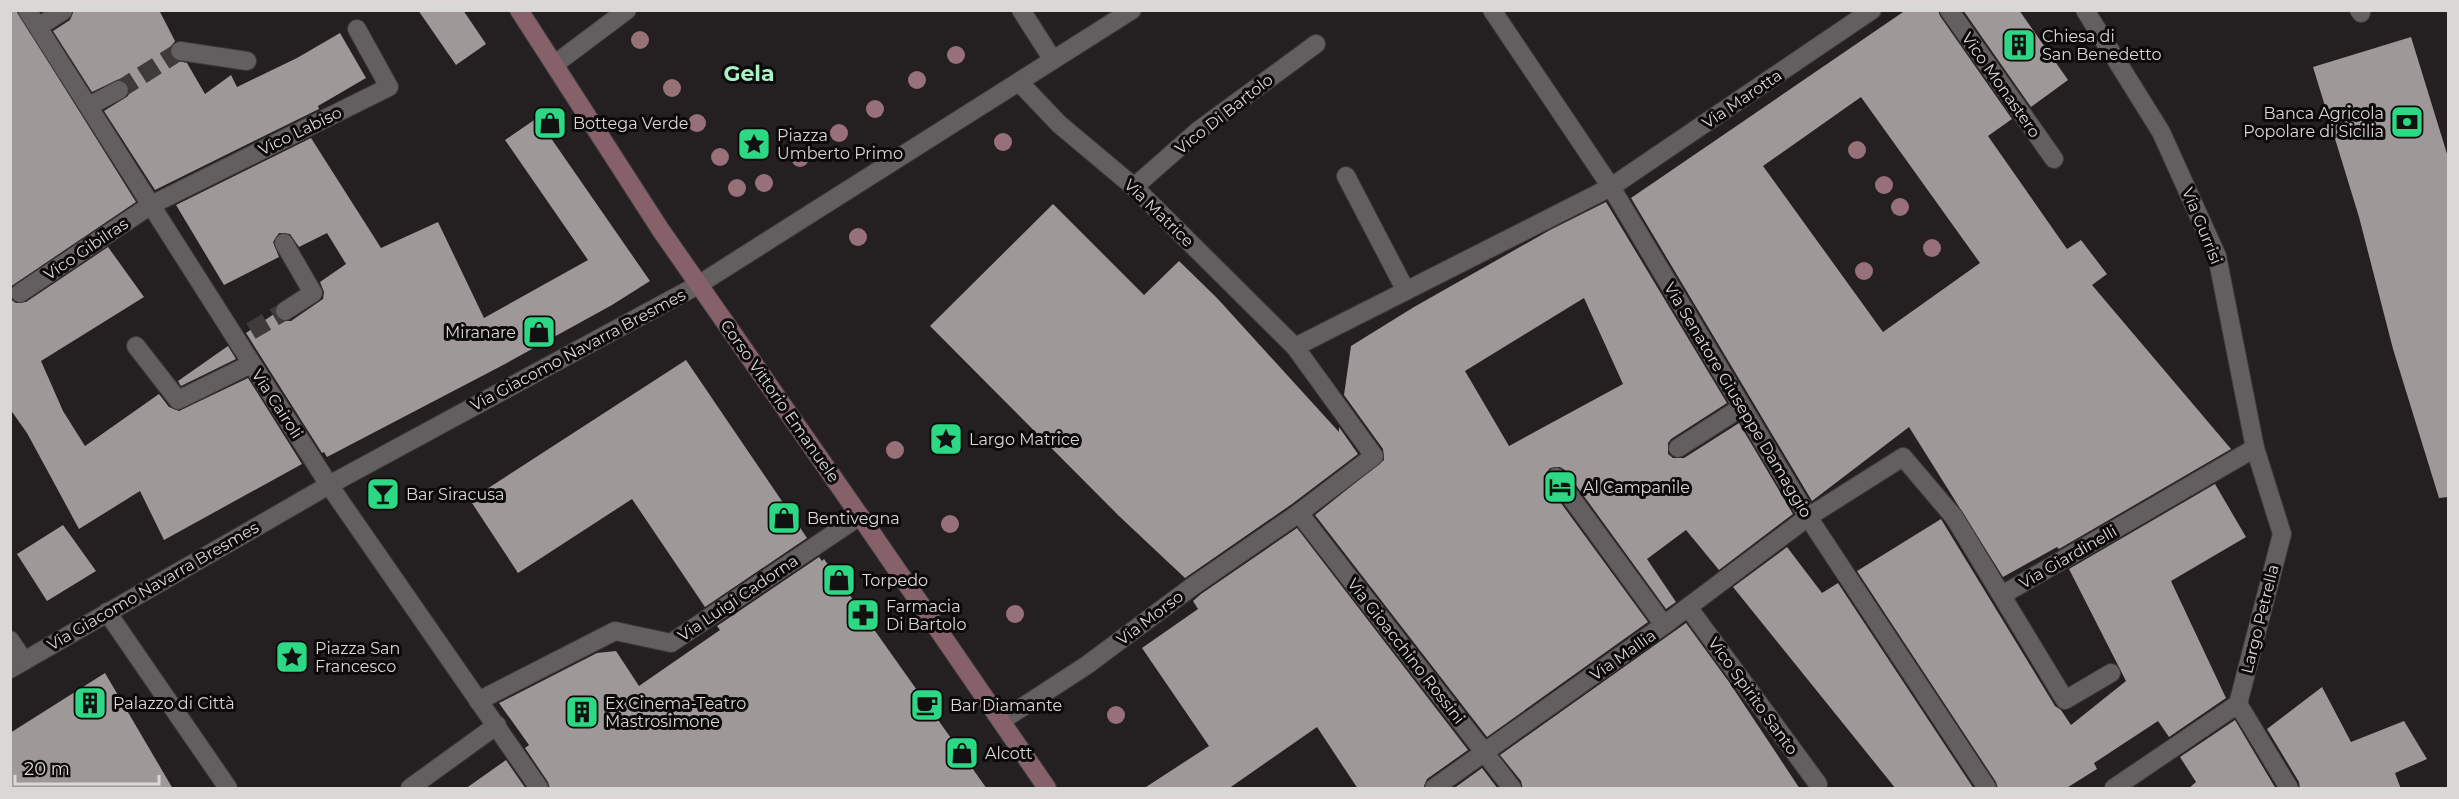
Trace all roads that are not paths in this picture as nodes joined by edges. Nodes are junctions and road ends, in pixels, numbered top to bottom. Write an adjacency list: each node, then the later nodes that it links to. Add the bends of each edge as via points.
1 (27, 10): 11 (street, Via Cairoli)
2 (519, 10): 17 (street, Corso Vittorio Emanuele)
3 (627, 10): 17 (street)
4 (1021, 10): 15 (street)
5 (1132, 10): 15 (street, Via Giacomo Navarra Bresmes)
6 (1492, 10): 24 (street, Via Senatore Giuseppe Damaggio)
7 (1872, 10): 24 (street, Via Marotta)
8 (1949, 10): 21 (street, Vico Monastero)
9 (2085, 10): 36 (street, Via Gurrisi, via 2161,132 2217,256)
10 (63, 11): 11 (street)
11 (38, 27): 20 (street, Via Cairoli)
12 (357, 29): 25 (street, Vico Labiso, via 389,87)
13 (1316, 44): 23 (street, Vico Di Bartolo, via 1199,130)
14 (180, 51): 16 (street)
15 (1053, 60): 18 (street, Via Giacomo Navarra Bresmes)
16 (247, 61)
17 (555, 64): 27 (street, Corso Vittorio Emanuele)
18 (1019, 82): 23 (street, Via Matrice, via 1059,123); 27 (street, Via Giacomo Navarra Bresmes)
19 (118, 90): 20 (street)
20 (89, 106): 25 (street, Via Cairoli)
21 (2054, 159)
22 (1346, 176): 28 (street)
23 (1134, 187): 32 (street, Via Matrice)
24 (1611, 187): 28 (street); 34 (street, Via Senatore Giuseppe Damaggio)
25 (151, 205): 29 (street, Vico Gibilras); 33 (street, Via Cairoli)
26 (284, 243): 30 (street, via 313,293)
27 (698, 285): 38 (street, Via Giacomo Navarra Bresmes); 40 (street, Corso Vittorio Emanuele)
28 (1406, 291): 32 (street)
29 (20, 293)
30 (285, 311)
31 (136, 346): 33 (street, via 178,400)
32 (1295, 347): 39 (street, Via Matrice, via 1374,456)
33 (252, 364): 38 (street, Via Cairoli)
34 (1742, 407): 35 (street); 41 (street, Via Senatore Giuseppe Damaggio)
35 (1678, 448)
36 (2255, 448): 42 (street, Via Gurrisi); 43 (street, Via Giardinelli)
37 (1556, 477): 46 (street)
38 (329, 485): 45 (street, Via Giacomo Navarra Bresmes); 50 (street, Via Cairoli)
39 (1299, 513): 52 (street, Via Morso, via 1087,665); 54 (street, Via Gioacchino Rossini)
40 (860, 516): 50 (street, Via Luigi Cadorna, via 671,643 615,631); 52 (street, Corso Vittorio Emanuele)
41 (1808, 517): 43 (street, Via Giardinelli, via 1904,457 1954,517); 44 (street, Via Mallia); 62 (street, Via Senatore Giuseppe Damaggio)
42 (2282, 534): 51 (street, Largo Petrella)
43 (2002, 595): 49 (street, via 2065,700)
44 (1688, 608): 46 (street, Via Mallia); 55 (street, Vico Spirito Santo)
45 (107, 612): 48 (street, Via Giacomo Navarra Bresmes); 56 (street)
46 (1664, 626): 54 (street, Via Mallia)
47 (10, 640): 48 (street)
48 (17, 665)
49 (2111, 673)
50 (478, 701): 53 (street, Via Cairoli)
51 (2238, 704): 63 (street); 64 (street)
52 (1001, 721): 59 (street, Corso Vittorio Emanuele)
53 (497, 726): 57 (street); 58 (street, Via Cairoli)
54 (1485, 752): 60 (street, Via Mallia); 61 (street, Via Gioacchino Rossini)
55 (1818, 784)
56 (228, 789)
57 (410, 789)
58 (539, 789)
59 (1047, 789)
60 (1434, 789)
61 (1512, 789)
62 (1987, 789)
63 (2114, 789)
64 (2289, 789)

